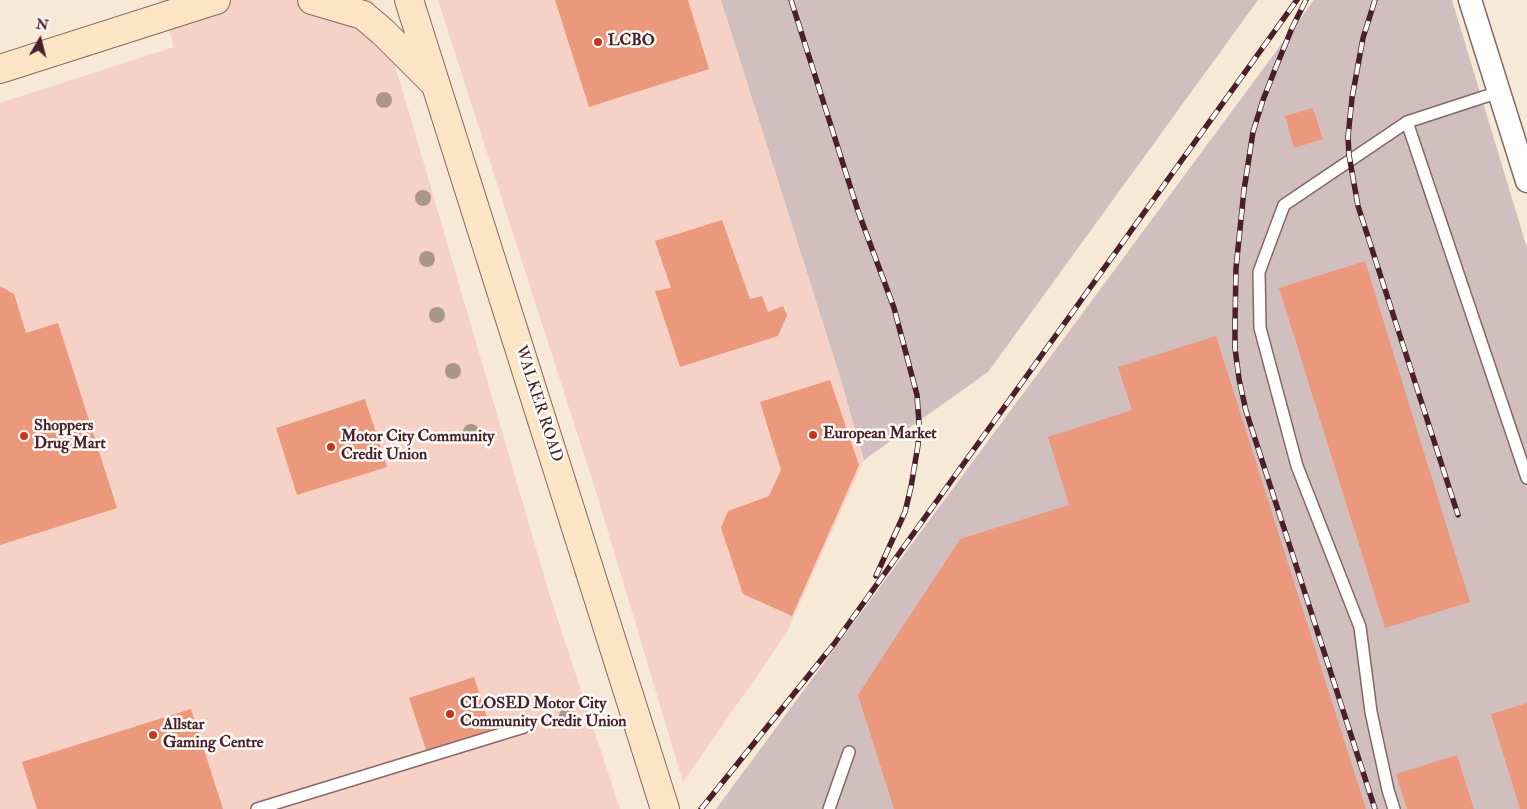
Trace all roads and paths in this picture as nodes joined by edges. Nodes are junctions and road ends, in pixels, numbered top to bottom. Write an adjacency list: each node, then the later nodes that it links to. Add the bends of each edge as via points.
1 (216, 0): 5 (main road, via 169,11)
2 (312, 0): 6 (main road, via 363,15)
3 (409, 0): 6 (main road, WALKER ROAD)
4 (1470, 0): 7 (street)
5 (0, 69)
6 (436, 84): 14 (main road, WALKER ROAD)
7 (1499, 92): 8 (lane); 9 (street)
8 (1407, 122): 10 (lane); 16 (lane, via 1284,204 1259,272 1260,328 1297,466 1360,627 1371,712)
9 (1527, 182)
10 (1527, 478)
11 (524, 727): 13 (lane)
12 (849, 752): 15 (lane)
13 (257, 809)
14 (665, 809)
15 (829, 809)
16 (1394, 809)

